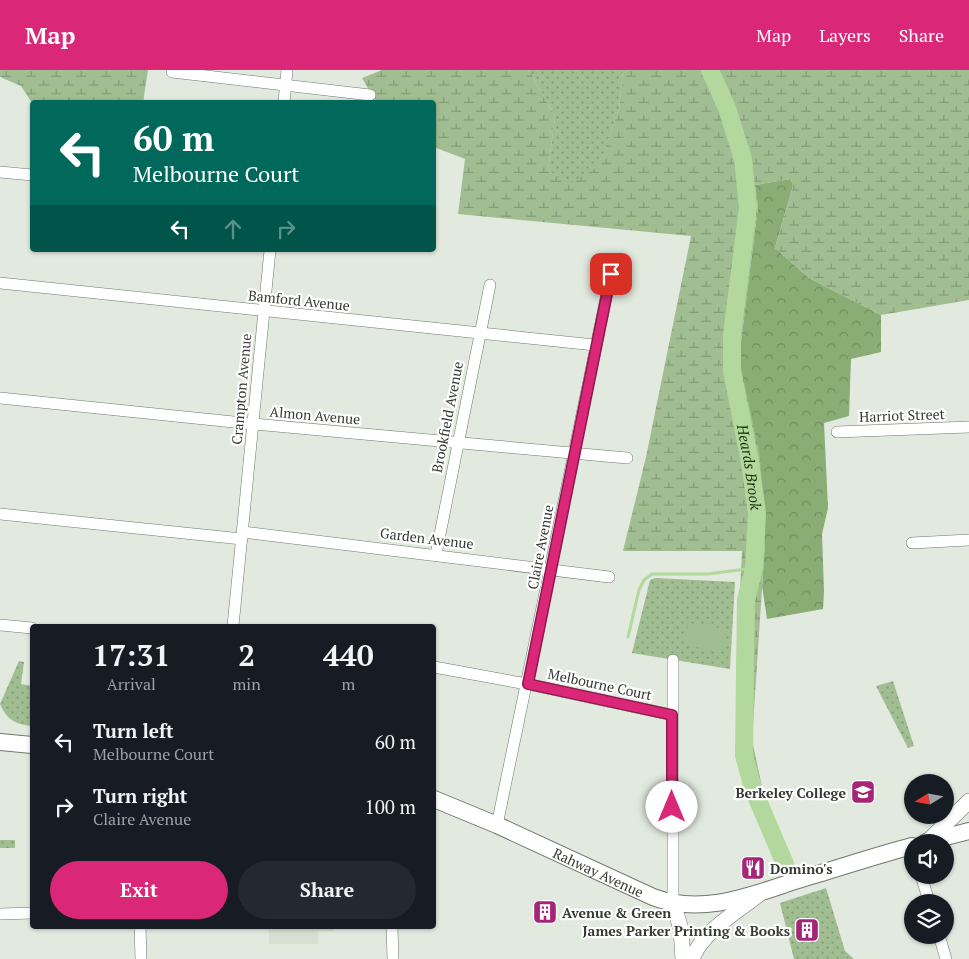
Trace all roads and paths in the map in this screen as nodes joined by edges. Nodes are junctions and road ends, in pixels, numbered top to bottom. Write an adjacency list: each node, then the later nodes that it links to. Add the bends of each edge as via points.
1 (287, 70): 3 (street)
2 (172, 72): 3 (street)
3 (285, 85): 4 (street); 5 (street)
4 (370, 95)
5 (284, 100)
6 (0, 172): 7 (street)
7 (30, 175)
8 (270, 252): 12 (street, Crampton Avenue)
9 (611, 274): 14 (street, Claire Avenue)
10 (0, 283): 12 (street, Bamford Avenue)
11 (490, 285): 13 (street, Brookfield Avenue)
12 (264, 312): 13 (street, Bamford Avenue); 16 (street, Crampton Avenue)
13 (479, 333): 14 (street, Bamford Avenue); 19 (street, Brookfield Avenue)
14 (596, 345): 20 (street, Claire Avenue)
15 (0, 398): 16 (street, Almon Avenue)
16 (253, 424): 19 (street, Almon Avenue); 23 (street, Crampton Avenue)
17 (969, 427): 18 (street, Harriot Street)
18 (837, 432)
19 (458, 443): 20 (street, Almon Avenue); 26 (street, Brookfield Avenue)
20 (574, 453): 21 (street, Almon Avenue); 27 (street, Claire Avenue)
21 (627, 458)
22 (0, 514): 23 (street, Garden Avenue)
23 (242, 535): 26 (street, Garden Avenue); 29 (street, Crampton Avenue)
24 (969, 540): 25 (street)
25 (912, 543)
26 (436, 554): 27 (street, Garden Avenue)
27 (551, 568): 28 (street, Garden Avenue); 34 (street, Claire Avenue)
28 (609, 577)
29 (233, 624)
30 (0, 625): 31 (street)
31 (30, 628)
32 (673, 660): 35 (street)
33 (436, 667): 34 (street, Melbourne Court)
34 (528, 684): 35 (street, Melbourne Court); 40 (street, Claire Avenue)
35 (672, 715): 46 (street)
36 (0, 742): 37 (main road)
37 (30, 745)
38 (436, 800): 40 (main road, Rahway Avenue)
39 (969, 801): 42 (street)
40 (497, 825): 46 (main road, Rahway Avenue)
41 (969, 831): 43 (main road)
42 (934, 834)
43 (954, 835)
44 (904, 849): 45 (main road, Rahway Avenue)
45 (764, 891): 46 (main road, Rahway Avenue, via 715,903); 55 (street, via 705,937)
46 (673, 904): 54 (street, via 681,929)
47 (30, 913): 48 (street)
48 (0, 914)
49 (140, 929): 52 (street)
50 (392, 929): 53 (street)
51 (942, 944): 56 (street)
52 (141, 959)
53 (392, 959)
54 (683, 959)
55 (692, 959)
56 (946, 959)

